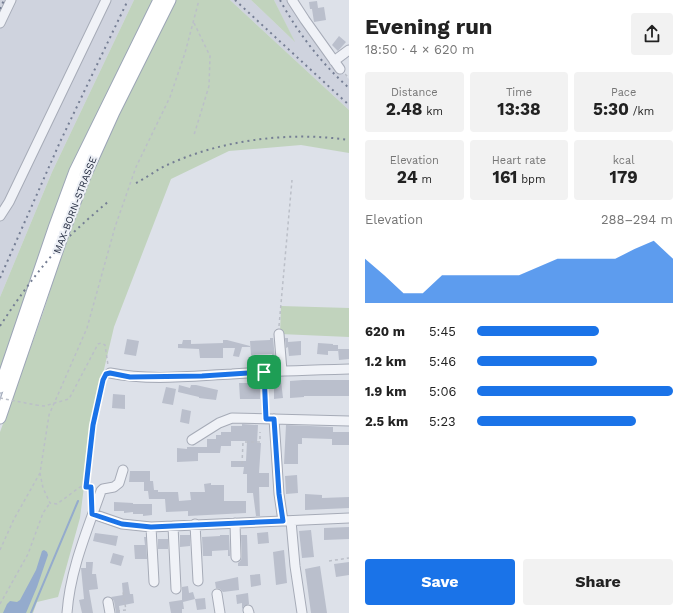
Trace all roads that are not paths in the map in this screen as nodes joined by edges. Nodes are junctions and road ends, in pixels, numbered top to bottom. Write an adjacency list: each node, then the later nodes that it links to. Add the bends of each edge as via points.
1 (11, 0): 6 (street)
2 (106, 0): 10 (street)
3 (159, 0): 15 (main road, MAX-BORN-STRASSE, via 76,171)
4 (170, 0): 16 (main road, MAX-BORN-STRASSE, via 85,176)
5 (292, 0): 8 (street)
6 (0, 23)
7 (349, 50): 8 (street)
8 (334, 61): 9 (street)
9 (340, 69)
10 (0, 216)
11 (279, 334): 13 (street)
12 (349, 369): 13 (street)
13 (282, 371): 14 (street, via 137,377)
14 (110, 373)
15 (0, 387)
16 (0, 418)
17 (270, 419): 18 (street); 19 (street, via 232,418); 23 (street, via 279,494)
18 (349, 421)
19 (192, 440)
20 (123, 470): 21 (street, via 119,483 103,489)
21 (92, 514): 27 (street, via 122,524); 34 (street, via 73,572)
22 (349, 518): 23 (street)
23 (287, 521): 24 (street); 37 (street)
24 (235, 523): 25 (street); 28 (street)
25 (195, 524): 26 (street); 29 (street)
26 (173, 526): 27 (street); 31 (street)
27 (151, 527): 30 (street)
28 (236, 557)
29 (198, 581)
30 (154, 582)
31 (176, 589)
32 (217, 594): 36 (street)
33 (108, 602): 35 (street)
34 (67, 613)
35 (110, 613)
36 (220, 613)
37 (302, 613)

